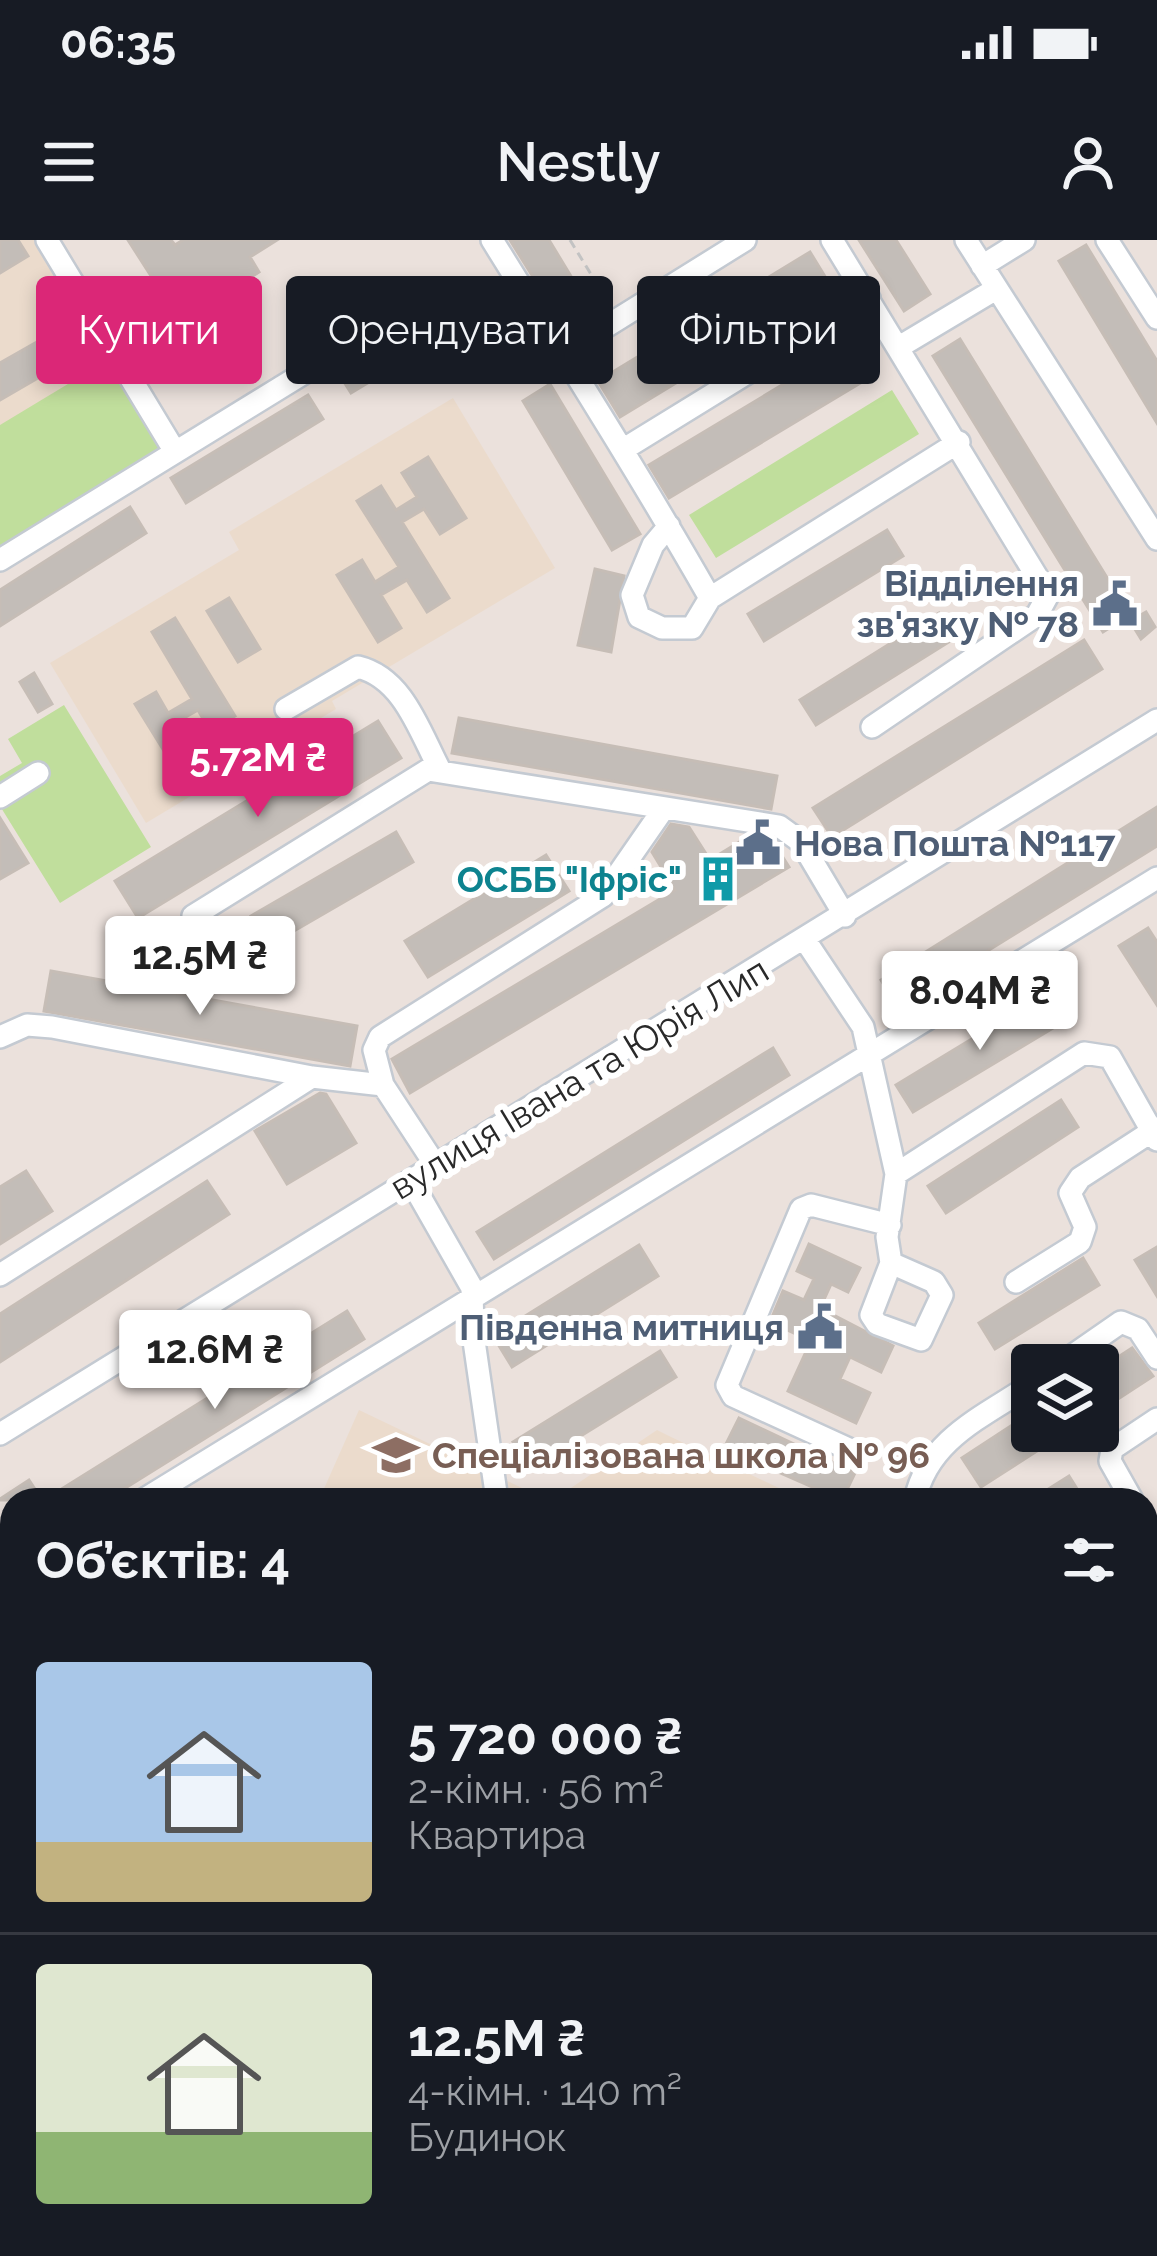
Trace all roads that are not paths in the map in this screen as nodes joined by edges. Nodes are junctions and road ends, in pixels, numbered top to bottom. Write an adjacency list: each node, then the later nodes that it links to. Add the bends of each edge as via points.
1 (47, 240): 21 (street)
2 (492, 240): 9 (street)
3 (745, 240): 14 (street)
4 (832, 240): 10 (street)
5 (966, 240): 8 (street)
6 (1024, 240): 8 (street)
7 (1107, 240): 13 (street)
8 (982, 266): 11 (street)
9 (514, 276)
10 (855, 276)
11 (997, 289): 15 (street); 23 (street)
12 (880, 316): 15 (street)
13 (1157, 318)
14 (613, 323)
15 (899, 347): 19 (street)
16 (286, 384): 21 (street)
17 (582, 384): 20 (street)
18 (729, 384): 20 (street)
19 (959, 442): 25 (street); 28 (street, via 1046,584 1046,607)
20 (624, 449): 22 (street)
21 (174, 450): 24 (street)
22 (669, 526): 25 (street); 25 (street, via 652,545 632,596 640,617 662,628 692,628)
23 (1157, 538)
24 (0, 560)
25 (710, 598)
26 (286, 709): 29 (street, via 358,667 376,671 392,682)
27 (1157, 720): 35 (street, вулиця Івана та Юрія Лип)
28 (872, 727)
29 (441, 772): 32 (street); 34 (street, via 416,776)
30 (38, 773): 31 (street)
31 (0, 796)
32 (662, 811): 35 (street, via 788,830); 40 (street, via 603,896 380,1037 374,1050)
33 (1157, 879): 38 (street)
34 (193, 916)
35 (845, 916): 36 (street, вулиця Івана та Юрія Лип)
36 (805, 940): 38 (street, via 863,1027); 42 (street, вулиця Івана та Юрія Лип)
37 (0, 1037): 39 (street, via 27,1024 52,1027)
38 (869, 1052): 43 (street); 49 (street)
39 (312, 1077): 40 (street); 47 (street)
40 (383, 1085): 42 (street)
41 (1155, 1133): 43 (street, via 1110,1057 1084,1053); 48 (street, via 1080,1178 1070,1193 1085,1227 1080,1242)
42 (436, 1166): 44 (street, вулиця Івана та Юрія Лип)
43 (896, 1174): 45 (street)
44 (411, 1181): 49 (street); 54 (street, вулиця Івана та Юрія Лип)
45 (890, 1225): 46 (street); 55 (street, via 800,1209 728,1385 733,1396)
46 (891, 1263)
47 (0, 1275)
48 (1016, 1282)
49 (472, 1296): 56 (street); 57 (street)
50 (1089, 1344): 51 (street, via 1121,1322 1138,1329)
51 (1157, 1358)
52 (1011, 1399): 58 (street, via 935,1451)
53 (1157, 1419): 59 (street, via 1112,1449)
54 (0, 1434)
55 (851, 1450)
56 (162, 1488)
57 (496, 1488)
58 (917, 1488)
59 (1125, 1488)

